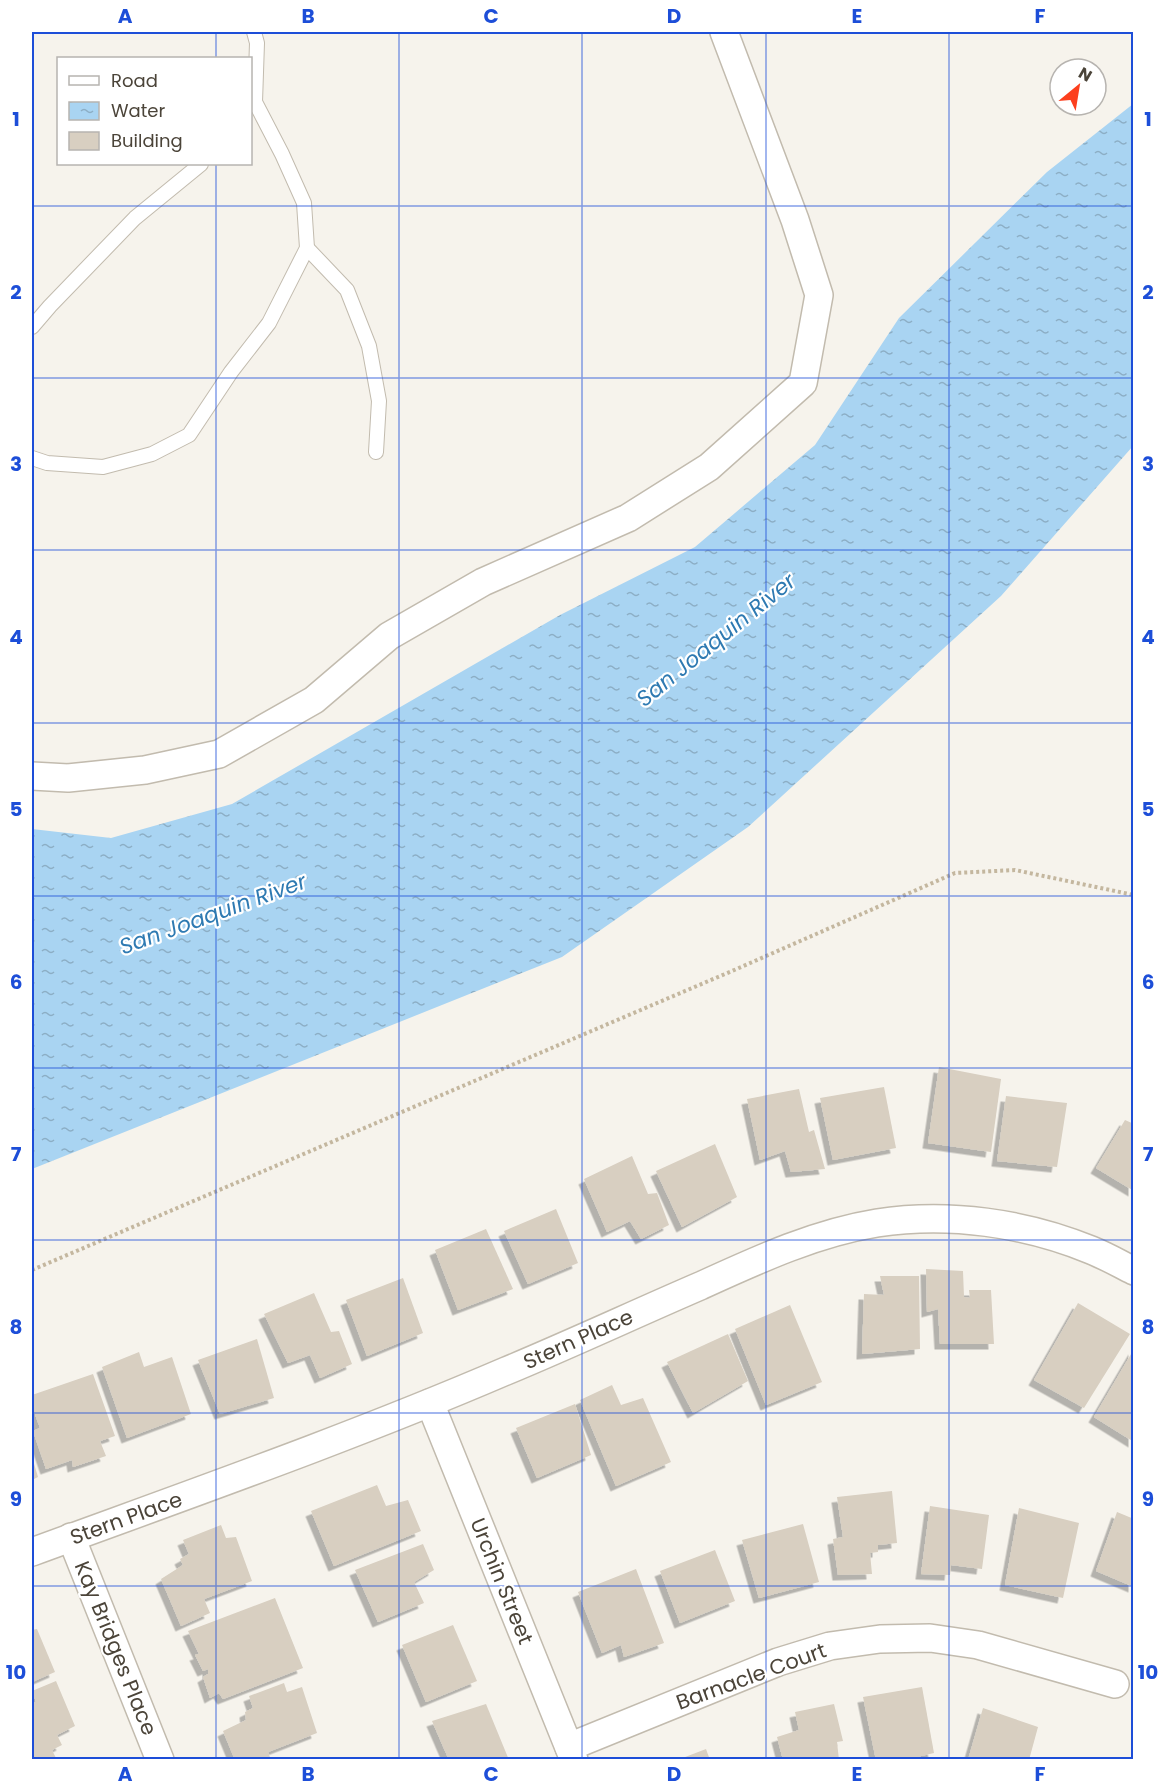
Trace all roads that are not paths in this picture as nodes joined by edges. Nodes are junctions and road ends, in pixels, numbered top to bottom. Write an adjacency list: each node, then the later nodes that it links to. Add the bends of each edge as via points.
1 (254, 32): 3 (lane)
2 (724, 32): 9 (street, via 819,295 803,383 709,467 628,518 483,582 389,636 314,700 219,754 146,770 68,778)
3 (253, 105): 5 (lane, via 282,154 304,203)
4 (200, 165): 6 (lane, via 135,218)
5 (307, 248): 7 (lane, via 347,290 369,346 379,401); 8 (lane, via 269,323 189,435 152,454 103,466 47,463)
6 (32, 327)
7 (376, 452)
8 (32, 458)
9 (32, 776)
10 (1134, 1271): 11 (street, Stern Place, via 1039,1232 932,1219 879,1223 827,1234 771,1254)
11 (430, 1403): 12 (street, Stern Place, via 219,1485); 15 (street, Urchin Street)
12 (71, 1537): 13 (street, Stern Place); 16 (street, Kay Bridges Place)
13 (32, 1552)
14 (1115, 1684): 15 (street, Barnacle Court, via 978,1645 930,1638 880,1639 830,1646 778,1662)
15 (571, 1753)
16 (160, 1760)

